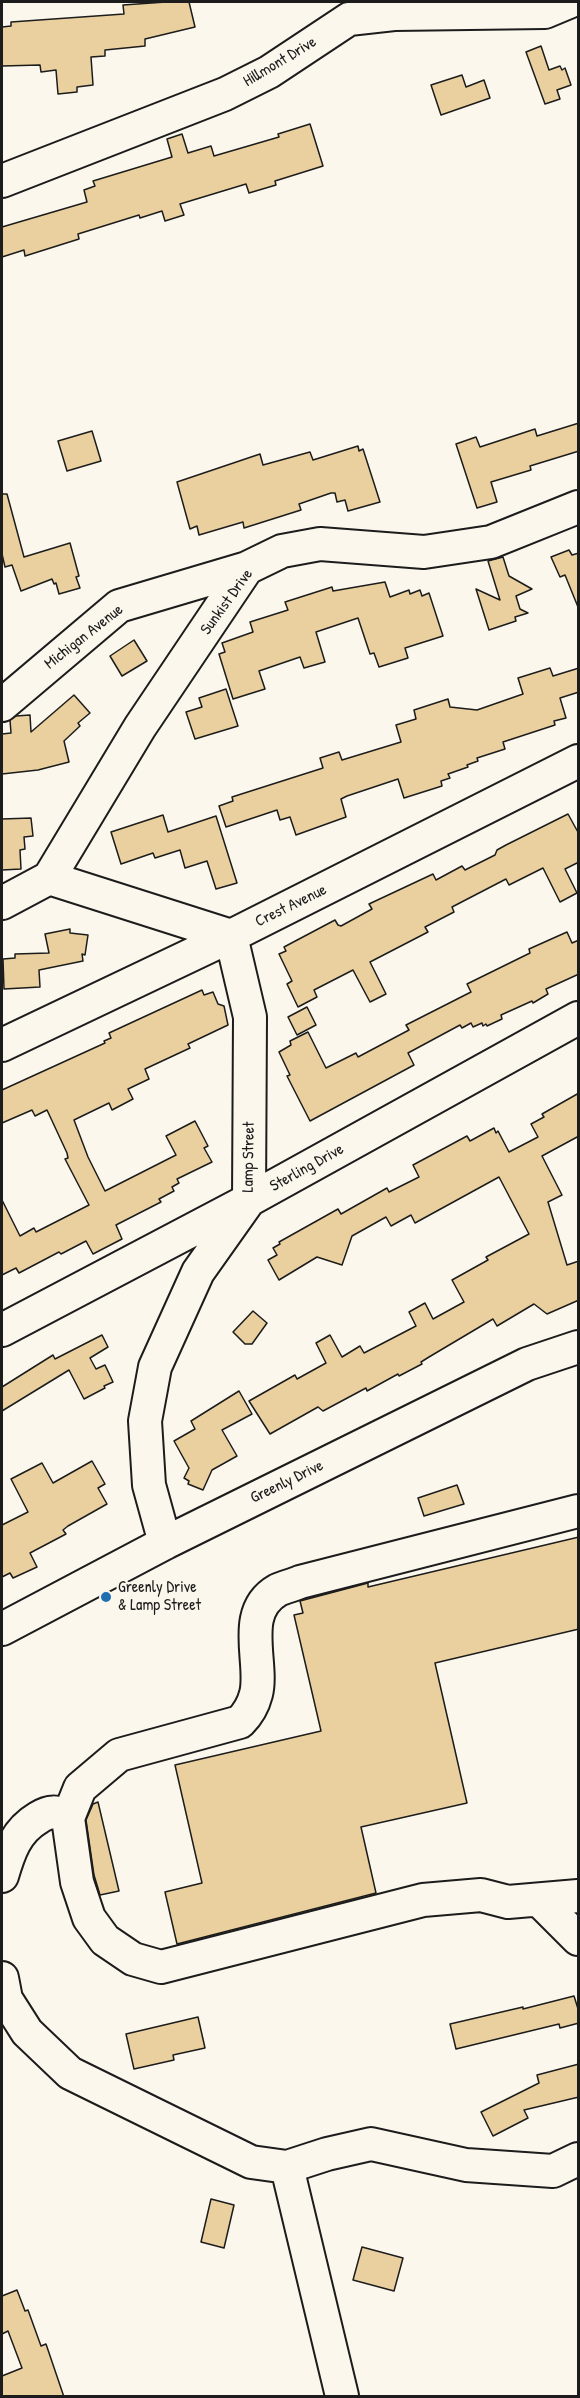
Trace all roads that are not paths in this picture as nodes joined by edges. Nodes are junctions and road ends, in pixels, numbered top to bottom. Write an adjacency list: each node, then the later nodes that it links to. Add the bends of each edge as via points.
1 (569, 2): 2 (street, Hillmont Drive, via 545,12 394,14)
2 (343, 10): 3 (street, Hillmont Drive, via 269,72 225,94)
3 (2, 181)
4 (579, 507): 5 (street, Sunkist Drive, via 491,542 424,552 320,544 282,551)
5 (247, 568): 6 (street, Michigan Avenue, via 119,606); 8 (street, Sunkist Drive, via 140,727)
6 (2, 705)
7 (579, 761): 10 (street, Crest Avenue)
8 (49, 878): 9 (street); 10 (street)
9 (2, 903)
10 (231, 936): 12 (street, Crest Avenue); 13 (street, Lamp Street, via 250,1017)
11 (579, 1018): 13 (street, Sterling Drive)
12 (2, 1045)
13 (249, 1200): 14 (street, Sterling Drive); 17 (street, Lamp Street, via 198,1272 155,1367 145,1421 149,1485)
14 (2, 1330)
15 (579, 1347): 17 (street, Greenly Drive, via 527,1364)
16 (579, 1511): 19 (street, via 277,1591 265,1602 254,1628 257,1692 250,1712 240,1722 119,1755 80,1788)
17 (165, 1542): 18 (street, Greenly Drive)
18 (2, 1629)
19 (68, 1818): 20 (street, via 48,1812 26,1825 11,1847); 22 (street, via 77,1882 88,1918 105,1940 133,1959 161,1967 423,1900 481,1895 508,1902)
20 (2, 1876)
21 (579, 1896): 22 (street)
22 (539, 1900): 23 (street)
23 (579, 1940)
24 (2, 1978): 26 (street, via 6,1999 27,2032 70,2073 252,2162)
25 (579, 2159): 26 (street, via 553,2171 466,2165 371,2144)
26 (287, 2167): 27 (street)
27 (342, 2397)

